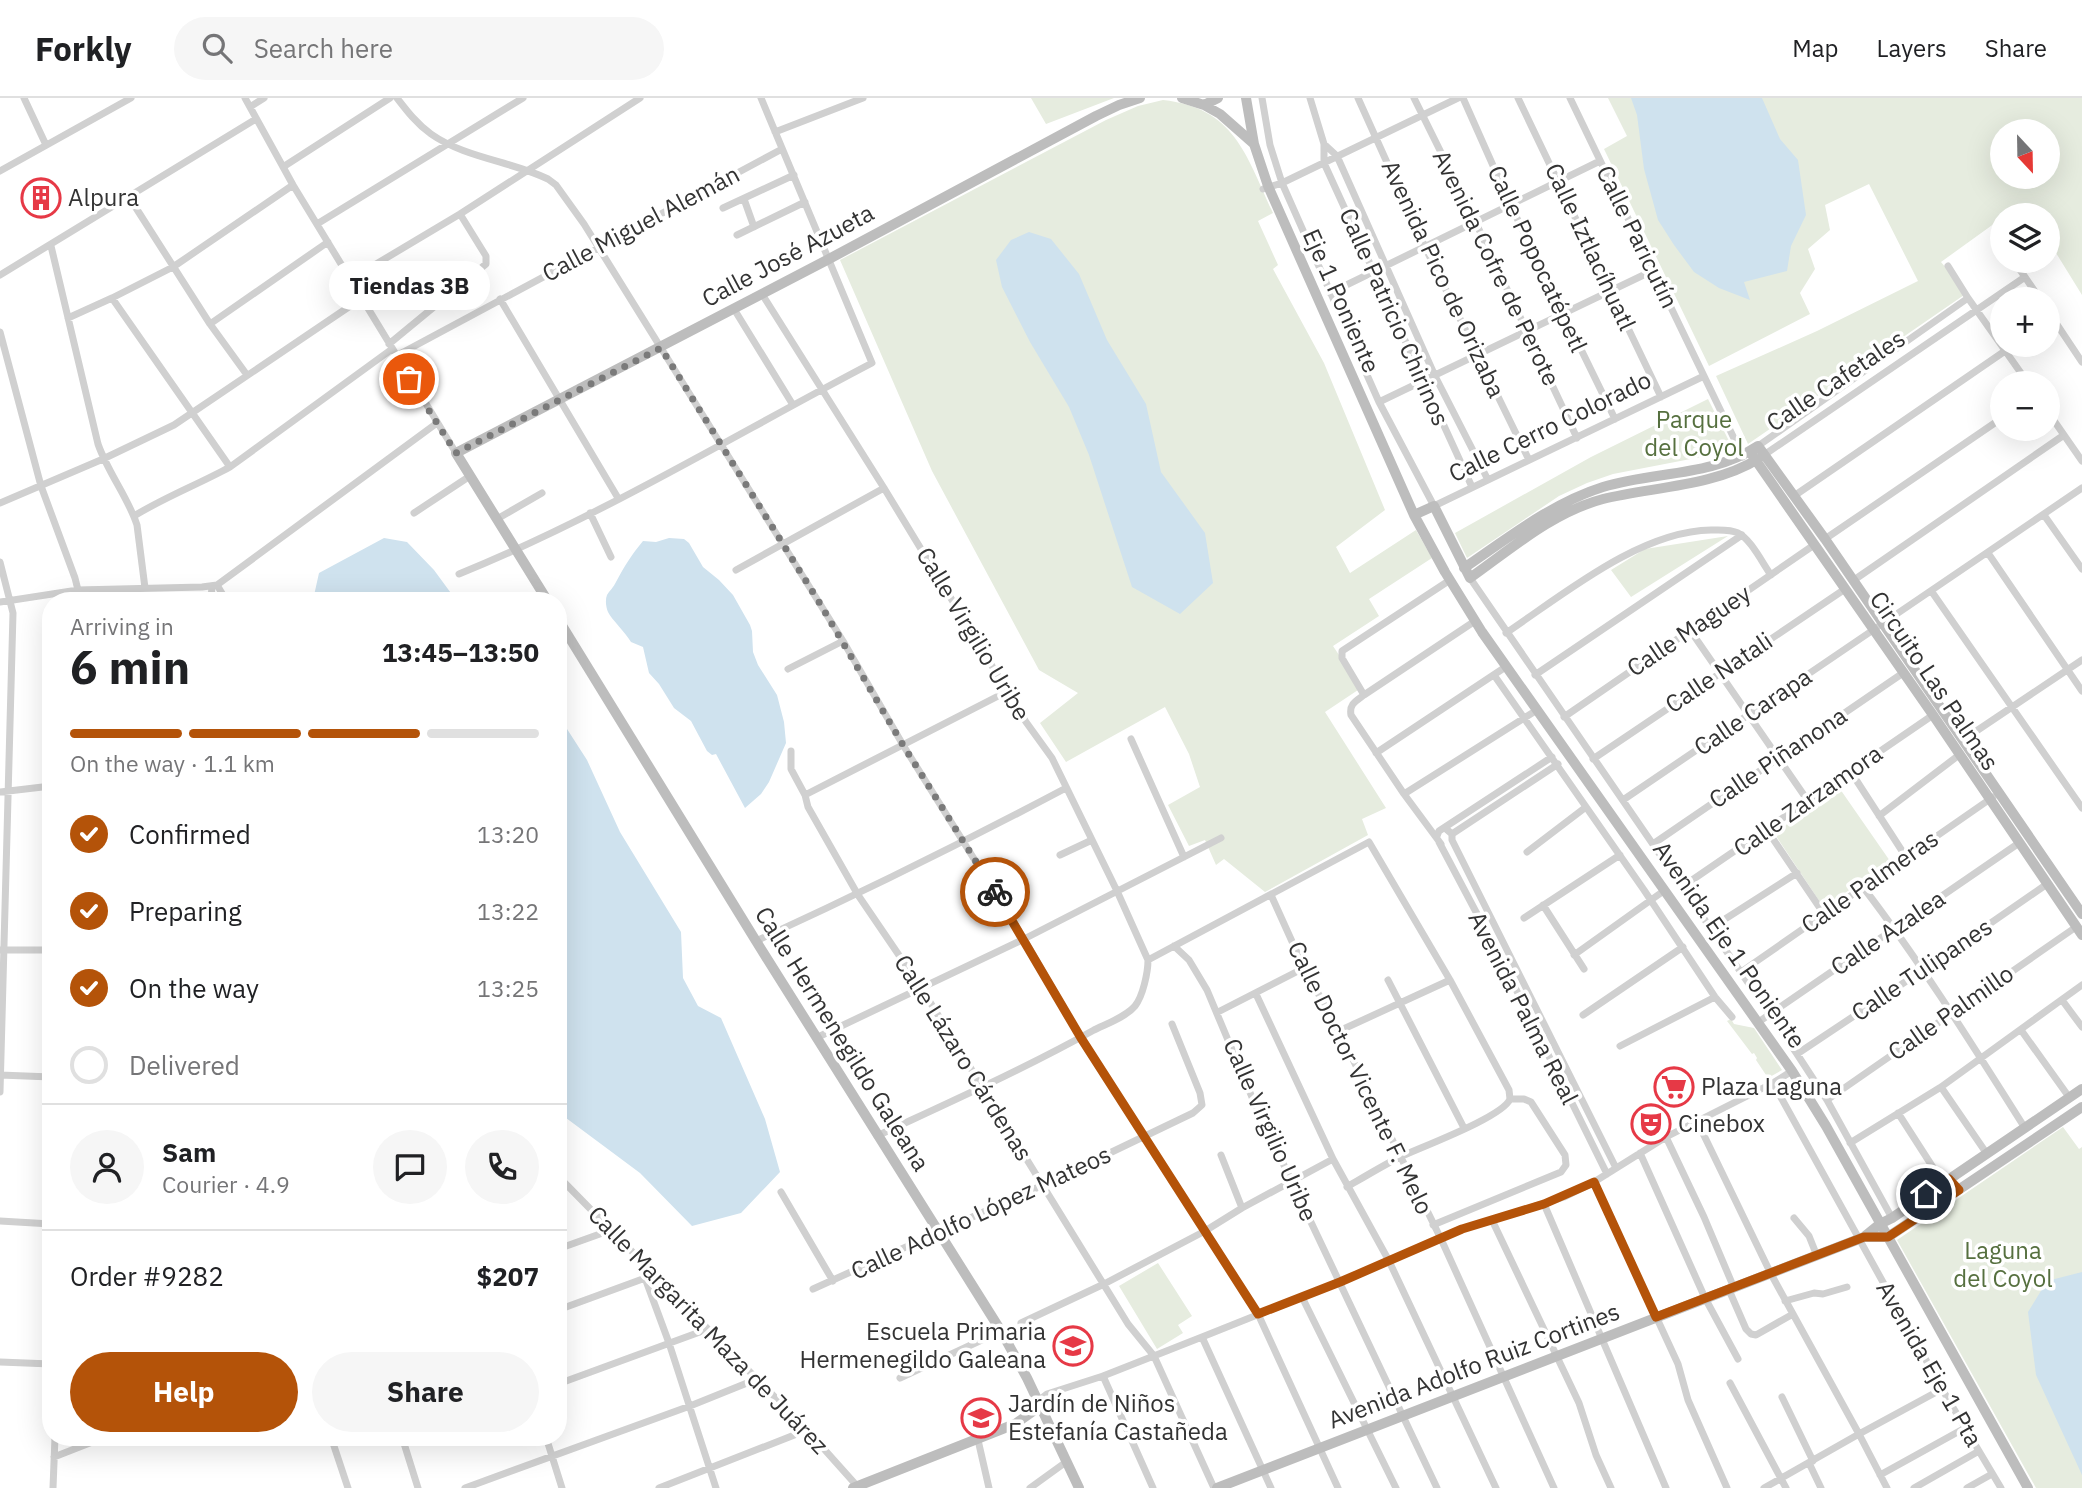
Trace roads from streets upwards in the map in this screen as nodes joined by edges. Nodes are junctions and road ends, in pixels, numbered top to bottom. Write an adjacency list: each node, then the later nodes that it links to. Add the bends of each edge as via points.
1 (24, 98): 32 (street)
2 (131, 98): 32 (street)
3 (245, 98): 24 (street)
4 (264, 98): 24 (street)
5 (390, 98): 37 (street)
6 (397, 98): 29 (street, via 422,128)
7 (523, 98): 29 (street)
8 (640, 98): 39 (street)
9 (761, 98): 27 (street)
10 (863, 98): 27 (street)
11 (1140, 98): 59 (street, Calle José Azueta, via 1096,116)
12 (1182, 98): 23 (street)
13 (1218, 98): 23 (street)
14 (1246, 98): 30 (street, Eje 1 Poniente)
15 (1262, 98): 42 (street)
16 (1310, 98): 31 (street, Calle Patricio Chirinos)
17 (1358, 98): 28 (street, Avenida Pico de Orizaba)
18 (1414, 98): 25 (street, Avenida Cofre de Perote)
19 (1458, 98): 25 (street)
20 (1463, 98): 48 (street, Calle Popocatépetl)
21 (1518, 98): 41 (street, Calle Iztlacíhuatl)
22 (1570, 98): 35 (street, Calle Paricutín)
23 (1204, 106): 30 (street)
24 (250, 107): 26 (street)
25 (1422, 115): 28 (street); 51 (street, Avenida Cofre de Perote)
26 (256, 119): 37 (street); 45 (street)
27 (775, 132): 33 (street)
28 (1376, 138): 34 (street); 57 (street, Avenida Pico de Orizaba)
29 (450, 144): 39 (street); 52 (street)
30 (1254, 144): 44 (street, Eje 1 Poniente)
31 (1324, 144): 34 (street, Calle Patricio Chirinos); 36 (street, Calle Patricio Chirinos)
32 (46, 145): 38 (street)
33 (782, 149): 40 (street); 58 (street, Calle Miguel Alemán)
34 (1337, 156): 36 (street); 62 (street, Calle Patricio Chirinos)
35 (1600, 161): 41 (street); 63 (street, Calle Paricutín)
36 (1324, 163): 42 (street); 64 (street, Calle Patricio Chirinos)
37 (283, 167): 43 (street)
38 (0, 171)
39 (526, 171): 50 (street); 58 (street, via 556,185)
40 (794, 175): 46 (street); 47 (street)
41 (1559, 182): 48 (street); 70 (street, Calle Iztlacíhuatl)
42 (1282, 183): 44 (street); 71 (street)
43 (293, 185): 52 (street); 61 (street)
44 (1266, 188): 129 (street, Eje 1 Poniente)
45 (129, 197): 56 (street); 61 (street)
46 (744, 199): 49 (street); 53 (street)
47 (805, 202): 53 (street); 59 (street)
48 (1511, 206): 51 (street); 79 (street, Calle Popocatépetl)
49 (723, 208)
50 (460, 214): 68 (street); 89 (street, via 486,256 486,264)
51 (1476, 223): 57 (street); 86 (street, Avenida Cofre de Perote)
52 (317, 224): 55 (street)
53 (754, 227): 54 (street)
54 (737, 235)
55 (328, 242): 68 (street); 81 (street)
56 (51, 246): 66 (street); 80 (street)
57 (1425, 247): 62 (street); 90 (street, Avenida Pico de Orizaba)
58 (599, 248): 76 (street, Calle Miguel Alemán); 88 (street)
59 (830, 259): 72 (street, Calle José Azueta); 97 (street, via 872,363)
60 (1948, 266): 75 (street)
61 (173, 267): 73 (street); 81 (street)
62 (1385, 267): 64 (street); 82 (street, Calle Patricio Chirinos)
63 (1654, 270): 70 (street); 95 (street, Calle Paricutín)
64 (1374, 272): 71 (street); 85 (street, Calle Patricio Chirinos)
65 (2022, 273): 67 (street)
66 (0, 275)
67 (2025, 277): 69 (street); 78 (street, Calle Cafetales)
68 (351, 279): 74 (street)
69 (2032, 287)
70 (1611, 290): 79 (street); 98 (street, Calle Iztlacíhuatl)
71 (1330, 293): 100 (street)
72 (762, 294): 77 (street, Calle José Azueta); 97 (street, Calle Virgilio Uribe)
73 (112, 298): 80 (street); 102 (street)
74 (362, 298): 89 (street); 93 (street)
75 (1968, 298): 78 (street); 111 (street, Calle Cafetales)
76 (500, 299): 89 (street, Calle Miguel Alemán); 99 (street)
77 (734, 309): 88 (street, Calle José Azueta); 101 (street)
78 (1977, 310): 83 (street); 111 (street, Calle Cafetales)
79 (1562, 314): 86 (street); 103 (street, Calle Popocatépetl)
80 (68, 318): 112 (street)
81 (211, 324): 93 (street)
82 (1412, 324): 85 (street); 94 (street, Calle Patricio Chirinos)
83 (1990, 329)
84 (2060, 329): 92 (street)
85 (1400, 330): 96 (street, Calle Patricio Chirinos)
86 (1527, 331): 90 (street); 108 (street, Avenida Cofre de Perote)
87 (0, 332): 118 (street)
88 (661, 348): 99 (street, Calle José Azueta); 109 (street)
89 (392, 350): 104 (street); 115 (street)
90 (1478, 355): 94 (street); 113 (street, Avenida Pico de Orizaba)
91 (1996, 357): 123 (street)
92 (2082, 362)
93 (247, 375): 102 (street)
94 (1435, 376): 96 (street); 117 (street, Calle Patricio Chirinos)
95 (1704, 376): 98 (street, Calle Cerro Colorado); 111 (street, Calle Paricutín)
96 (1423, 381): 100 (street); 119 (street, Calle Patricio Chirinos)
97 (823, 388): 101 (street); 120 (street, Calle Virgilio Uribe)
98 (1661, 397): 103 (street, Calle Cerro Colorado)
99 (560, 400): 110 (street, Calle José Azueta); 124 (street)
100 (1379, 402): 126 (street)
101 (793, 405): 109 (street)
102 (194, 413): 112 (street); 115 (street)
103 (1615, 419): 108 (street, Calle Cerro Colorado)
104 (437, 423): 110 (street); 149 (street)
105 (1990, 426): 134 (street)
106 (2060, 429): 107 (street)
107 (2064, 435): 114 (street); 148 (street)
108 (1577, 438): 113 (street, Calle Cerro Colorado)
109 (722, 445): 124 (street); 135 (street)
110 (456, 453): 116 (street)
111 (1753, 456): 123 (street, Circuito Las Palmas); 136 (street, Circuito Las Palmas); 141 (street, Calle Cafetales, via 1584,494 1552,509); 146 (street, Calle Cafetales, via 1716,477 1582,506)
112 (103, 459): 118 (street); 131 (street)
113 (1529, 460): 117 (street, Calle Cerro Colorado)
114 (2082, 461)
115 (230, 467): 131 (street)
116 (470, 475): 127 (street); 132 (street)
117 (1488, 480): 119 (street, Calle Cerro Colorado)
118 (41, 486): 125 (street); 152 (street)
119 (1472, 487): 126 (street, Calle Cerro Colorado)
120 (884, 488): 135 (street); 177 (street, Calle Virgilio Uribe)
121 (2082, 488): 130 (street, Calle Carapa)
122 (542, 493): 132 (street)
123 (1794, 496): 134 (street, Circuito Las Palmas)
124 (618, 498): 128 (street)
125 (0, 503)
126 (1434, 506): 129 (street, Calle Cerro Colorado); 141 (street, Avenida Eje 1 Poniente)
127 (414, 513)
128 (590, 513): 137 (street); 139 (street)
129 (1414, 515): 147 (street, Avenida Eje 1 Poniente)
130 (2044, 515): 138 (street, Calle Carapa); 142 (street)
131 (134, 516): 150 (street)
132 (497, 519): 137 (street)
133 (1742, 535): 145 (street); 166 (street, via 1702,530 1642,546); 176 (street)
134 (1825, 539): 148 (street, Circuito Las Palmas)
135 (783, 544): 143 (street); 168 (street)
136 (1814, 545): 145 (street, Calle Maguey); 151 (street, Circuito Las Palmas)
137 (517, 551): 144 (street); 157 (street)
138 (1988, 553): 158 (street, Calle Carapa); 172 (street)
139 (611, 557)
140 (0, 562): 160 (street)
141 (1464, 568): 146 (street, Avenida Eje 1 Poniente)
142 (2082, 569)
143 (736, 570)
144 (459, 574)
145 (1771, 575): 164 (street, Calle Maguey)
146 (1469, 578): 166 (street, Avenida Eje 1 Poniente)
147 (1450, 580): 162 (street, Avenida Eje 1 Poniente); 179 (street, via 1342,651)
148 (1854, 580): 163 (street, Circuito Las Palmas)
149 (214, 585): 150 (street); 155 (street); 156 (street)
150 (145, 587): 152 (street); 154 (street)
151 (1845, 589): 165 (street, Circuito Las Palmas); 173 (street, Calle Natali)
152 (78, 590): 153 (street)
153 (66, 592)
154 (145, 592)
155 (213, 592)
156 (220, 592)
157 (542, 592)
158 (1932, 592): 163 (street, Calle Carapa); 180 (street)
159 (42, 596): 160 (street)
160 (11, 601): 161 (street); 201 (street)
161 (0, 602)
162 (1475, 621): 170 (street, Avenida Eje 1 Poniente); 179 (street)
163 (1884, 624): 165 (street, Calle Carapa); 189 (street, Circuito Las Palmas)
164 (1690, 630): 173 (street); 184 (street, Calle Maguey)
165 (1874, 631): 174 (street, Circuito Las Palmas); 183 (street, Calle Carapa)
166 (1506, 633): 176 (street, Avenida Eje 1 Poniente)
167 (567, 634): 241 (street, Calle Hermenegildo Galeana)
168 (843, 640): 171 (street); 190 (street)
169 (2082, 660): 172 (street)
170 (1507, 666): 175 (street); 181 (street, Avenida Eje 1 Poniente)
171 (788, 669)
172 (2068, 669): 178 (street); 180 (street)
173 (1720, 672): 183 (street); 195 (street, Calle Natali)
174 (1903, 673): 182 (street, Circuito Las Palmas); 196 (street, Calle Piñanona)
175 (1494, 675): 185 (street, Avenida Eje 1 Poniente); 192 (street)
176 (1535, 675): 184 (street, Avenida Eje 1 Poniente)
177 (1007, 691): 190 (street); 200 (street, Calle Virgilio Uribe, via 1052,758)
178 (2082, 691)
179 (1364, 695): 192 (street, Avenida Palma Real, via 1352,704 1351,715)
180 (2013, 706): 189 (street); 209 (street)
181 (1537, 710): 185 (street); 186 (street, Avenida Eje 1 Poniente)
182 (1933, 715): 193 (street, Circuito Las Palmas); 198 (street, Calle Zarzamora)
183 (1749, 716): 196 (street); 205 (street, Calle Carapa)
184 (1564, 717): 195 (street, Avenida Eje 1 Poniente)
185 (1523, 718): 187 (street, Avenida Eje 1 Poniente); 203 (street)
186 (1550, 728): 187 (street); 228 (street, Avenida Eje 1 Poniente)
187 (1539, 737): 194 (street, Avenida Eje 1 Poniente)
188 (1131, 738): 222 (street)
189 (1963, 740): 202 (street, Circuito Las Palmas)
190 (903, 745): 204 (street); 216 (street)
191 (791, 751): 204 (street, Calle Lázaro Cárdenas, via 791,769)
192 (1376, 753): 203 (street, Avenida Palma Real)
193 (1959, 755): 206 (street, Circuito Las Palmas); 210 (street)
194 (1552, 757): 197 (street, Avenida Eje 1 Poniente); 212 (street)
195 (1593, 758): 205 (street, Avenida Eje 1 Poniente)
196 (1778, 758): 207 (street); 218 (street, Calle Piñanona)
197 (1558, 764): 208 (street, Avenida Eje 1 Poniente); 212 (street)
198 (1851, 772): 207 (street, Calle Zarzamora); 210 (street)
199 (42, 787): 201 (street)
200 (1066, 788): 215 (street, Calle Virgilio Uribe); 216 (street)
201 (4, 792): 244 (street)
202 (1999, 793): 206 (street, Calle Palmeras); 235 (street, Circuito Las Palmas)
203 (1404, 794): 214 (street, Avenida Palma Real)
204 (805, 796): 230 (street, Calle Lázaro Cárdenas)
205 (1623, 800): 218 (street, Avenida Eje 1 Poniente)
206 (1989, 800): 217 (street, Circuito Las Palmas); 223 (street, Calle Palmeras)
207 (1808, 801): 211 (street, Calle Zarzamora)
208 (1586, 807): 219 (street); 221 (street, Avenida Eje 1 Poniente)
209 (2082, 808)
210 (1879, 817): 223 (street)
211 (1767, 830): 224 (street); 226 (street, Calle Zarzamora)
212 (1449, 834): 214 (street, via 1439,831); 214 (street, via 1446,845); 248 (street)
213 (1221, 838): 222 (street)
214 (1438, 839): 248 (street, Avenida Palma Real)
215 (1092, 840): 220 (street); 229 (street, Calle Virgilio Uribe)
216 (965, 842): 230 (street); 240 (street)
217 (2019, 843): 225 (street, Circuito Las Palmas); 238 (street, Calle Azalea)
218 (1653, 844): 226 (street, Avenida Eje 1 Poniente)
219 (1527, 852)
220 (1060, 855)
221 (1620, 855): 232 (street, Avenida Eje 1 Poniente); 233 (street)
222 (1184, 857): 229 (street)
223 (1906, 857): 227 (street, Calle Palmeras)
224 (1797, 873): 234 (street); 237 (street)
225 (2047, 884): 239 (street, Circuito Las Palmas); 251 (street, Calle Tulipanes)
226 (1682, 887): 237 (street, Avenida Eje 1 Poniente)
227 (1863, 887): 234 (street, Calle Palmeras); 238 (street)
228 (1665, 890): 232 (street); 266 (street, Avenida Eje 1 Poniente)
229 (1117, 891): 240 (street); 247 (street, Calle Virgilio Uribe)
230 (858, 895): 241 (street); 256 (street, Calle Lázaro Cárdenas)
231 (1271, 895): 242 (street); 249 (street, Calle Doctor Vicente F. Melo); 254 (street, via 1368,842)
232 (1651, 900): 243 (street, Avenida Eje 1 Poniente); 246 (street)
233 (1543, 905): 236 (street); 246 (street)
234 (1824, 914): 252 (street, Calle Palmeras)
235 (2082, 914)
236 (1524, 918)
237 (1711, 928): 252 (street, Avenida Eje 1 Poniente)
238 (1894, 928): 251 (street); 263 (street, Calle Azalea)
239 (2079, 931): 262 (street, Calle Palmillo)
240 (1024, 939): 256 (street); 272 (street)
241 (756, 941): 271 (street, Calle Hermenegildo Galeana)
242 (1174, 946): 247 (street); 261 (street, Calle Virgilio Uribe, via 1189,960)
243 (1683, 947): 258 (street, Avenida Eje 1 Poniente); 264 (street)
244 (2, 950): 245 (street); 279 (street)
245 (42, 950)
246 (1574, 955): 250 (street)
247 (1148, 960): 272 (street, via 1135,1006)
248 (1506, 961): 276 (street); 277 (street, Avenida Palma Real)
249 (1304, 968): 257 (street); 270 (street, Calle Doctor Vicente F. Melo)
250 (1584, 969)
251 (1923, 970): 262 (street); 274 (street, Calle Tulipanes)
252 (1741, 972): 263 (street, Avenida Eje 1 Poniente)
253 (1388, 980): 260 (street)
254 (1450, 981): 260 (street); 287 (street)
255 (2082, 985): 259 (street)
256 (922, 989): 271 (street); 282 (street, Calle Lázaro Cárdenas)
257 (1256, 994): 261 (street); 304 (street)
258 (1715, 997): 265 (street, Avenida Eje 1 Poniente); 273 (street)
259 (2062, 1000): 268 (street); 269 (street)
260 (1400, 1003): 270 (street); 292 (street)
261 (1218, 1012): 307 (street, Calle Virgilio Uribe, via 1254,1102)
262 (1952, 1013): 275 (street); 288 (street, Calle Palmillo)
263 (1769, 1014): 266 (street, Calle Azalea); 274 (street, Avenida Eje 1 Poniente)
264 (1583, 1015)
265 (1732, 1017)
266 (1757, 1023): 278 (street, Avenida Eje 1 Poniente)
267 (1172, 1024): 296 (street, Calle Adolfo López Mateos, via 1202,1105)
268 (2082, 1027)
269 (2021, 1030): 275 (street); 286 (street)
270 (1339, 1031): 303 (street, Calle Doctor Vicente F. Melo)
271 (816, 1038): 295 (street, Calle Hermenegildo Galeana)
272 (1081, 1038): 282 (street); 296 (street)
273 (1620, 1046)
274 (1797, 1054): 288 (street, Avenida Eje 1 Poniente)
275 (1980, 1057): 283 (street); 293 (street)
276 (1565, 1066): 277 (street); 305 (street)
277 (1556, 1071): 306 (street, Avenida Palma Real)
278 (1792, 1072): 281 (street); 322 (street, Avenida Eje 1 Poniente)
279 (0, 1075): 280 (street); 285 (street)
280 (42, 1077)
281 (1773, 1083): 291 (street); 328 (street, Avenida Eje 1 Pta)
282 (981, 1087): 295 (street); 310 (street, Calle Lázaro Cárdenas)
283 (1941, 1087): 290 (street); 301 (street)
284 (2082, 1089): 286 (street, Avenida Adolfo Ruiz Cortines)
285 (0, 1092)
286 (2069, 1097): 293 (street, Avenida Adolfo Ruiz Cortines)
287 (1510, 1099): 292 (street, via 1506,1106); 323 (street, via 1531,1102 1564,1156 1562,1172)
288 (1827, 1100): 298 (street, Avenida Eje 1 Poniente)
289 (2082, 1107): 299 (street)
290 (1898, 1113): 298 (street); 308 (street)
291 (1697, 1121): 297 (street); 334 (street)
292 (1464, 1128): 303 (street)
293 (2025, 1128): 294 (street, Avenida Adolfo Ruiz Cortines)
294 (2015, 1135): 299 (street); 301 (street, Avenida Adolfo Ruiz Cortines)
295 (877, 1136): 326 (street, Calle Hermenegildo Galeana)
296 (1144, 1137): 310 (street, Calle Adolfo López Mateos); 325 (street)
297 (1666, 1138): 300 (street); 341 (street)
298 (1850, 1143): 317 (street, Avenida Eje 1 Poniente)
299 (2023, 1147): 313 (street)
300 (1640, 1153): 305 (street); 343 (street)
301 (1987, 1154): 308 (street, Avenida Adolfo Ruiz Cortines)
302 (1222, 1155): 316 (street)
303 (1400, 1157): 312 (street); 323 (street, Calle Doctor Vicente F. Melo)
304 (1333, 1159): 307 (street); 312 (street)
305 (1616, 1168): 306 (street)
306 (1607, 1174): 309 (street)
307 (1293, 1180): 316 (street); 337 (street, Calle Virgilio Uribe)
308 (1946, 1181): 313 (street); 317 (street, Avenida Adolfo Ruiz Cortines)
309 (1594, 1182): 315 (street); 348 (street)
310 (1043, 1185): 326 (street, Calle Adolfo López Mateos); 338 (street, Calle Lázaro Cárdenas)
311 (568, 1186): 324 (street, Calle Margarita Maza de Juárez)
312 (1347, 1186): 332 (street)
313 (1959, 1190): 327 (street)
314 (781, 1192): 336 (street)
315 (1544, 1204): 319 (street); 353 (street)
316 (1242, 1208): 325 (street)
317 (1892, 1217): 322 (street, Avenida Adolfo Ruiz Cortines)
318 (1794, 1218): 331 (street, via 1809,1236)
319 (1492, 1220): 329 (street); 356 (street)
320 (0, 1221): 321 (street)
321 (42, 1223)
322 (1880, 1224): 327 (street, Avenida Eje 1 Poniente); 328 (street, Avenida Adolfo Ruiz Cortines)
323 (1433, 1225): 329 (street, Calle Doctor Vicente F. Melo)
324 (611, 1230): 330 (street); 333 (street, Calle Margarita Maza de Juárez)
325 (1205, 1231): 338 (street); 346 (street)
326 (939, 1233): 336 (street, Calle Adolfo López Mateos); 351 (street, Calle Hermenegildo Galeana)
327 (1888, 1237): 328 (street, Avenida Adolfo Ruiz Cortines); 422 (street, Avenida Eje 1 Poniente)
328 (1861, 1238): 331 (street, Avenida Adolfo Ruiz Cortines); 366 (street, Avenida Eje 1 Pta)
329 (1441, 1239): 332 (street); 361 (street, Calle Doctor Vicente F. Melo)
330 (567, 1246)
331 (1817, 1256): 334 (street, Avenida Adolfo Ruiz Cortines)
332 (1389, 1261): 337 (street); 367 (street)
333 (655, 1273): 335 (street); 350 (street, Calle Margarita Maza de Juárez)
334 (1770, 1274): 341 (street, Avenida Adolfo Ruiz Cortines); 344 (street)
335 (645, 1278): 345 (street); 354 (street)
336 (833, 1281): 340 (street, Calle Adolfo López Mateos)
337 (1340, 1282): 342 (street); 371 (street, Calle Virgilio Uribe)
338 (1104, 1284): 349 (street); 355 (street, Calle Lázaro Cárdenas)
339 (1847, 1287): 344 (street)
340 (813, 1289)
341 (1732, 1289): 343 (street, Avenida Adolfo Ruiz Cortines); 347 (street, via 1751,1334)
342 (1302, 1297): 346 (street); 374 (street)
343 (1705, 1298): 348 (street, Avenida Adolfo Ruiz Cortines); 357 (street)
344 (1786, 1301): 347 (street)
345 (567, 1307)
346 (1258, 1314): 352 (street); 382 (street)
347 (1793, 1314): 375 (street)
348 (1656, 1317): 353 (street, Avenida Adolfo Ruiz Cortines); 414 (street)
349 (1021, 1324)
350 (708, 1329): 354 (street); 363 (street, Calle Margarita Maza de Juárez)
351 (1000, 1331): 362 (street); 369 (street, Calle Hermenegildo Galeana)
352 (1202, 1338): 355 (street); 389 (street)
353 (1602, 1338): 356 (street, Avenida Adolfo Ruiz Cortines); 413 (street)
354 (669, 1343): 364 (street); 370 (street)
355 (1154, 1356): 360 (street); 405 (street, Calle Lázaro Cárdenas)
356 (1556, 1356): 361 (street, Avenida Adolfo Ruiz Cortines); 412 (street)
357 (1738, 1359)
358 (0, 1362): 359 (street)
359 (42, 1364)
360 (1103, 1376): 369 (street, via 1047,1394); 404 (street)
361 (1502, 1377): 367 (street, Avenida Adolfo Ruiz Cortines); 411 (street, Calle Doctor Vicente F. Melo)
362 (900, 1378)
363 (757, 1379): 370 (street); 373 (street, Calle Margarita Maza de Juárez)
364 (567, 1381)
365 (1730, 1382): 392 (street)
366 (1942, 1389): 372 (street, Avenida Eje 1 Pta); 375 (street)
367 (1453, 1396): 371 (street, Avenida Adolfo Ruiz Cortines); 410 (street)
368 (1782, 1397): 387 (street)
369 (1038, 1404): 376 (street, via 1015,1424); 386 (street, Calle Hermenegildo Galeana)
370 (690, 1406): 385 (street); 388 (street)
371 (1402, 1416): 374 (street, Avenida Adolfo Ruiz Cortines); 409 (street, Calle Virgilio Uribe)
372 (1965, 1427): 383 (street, Avenida Eje 1 Pta); 391 (street)
373 (807, 1430): 388 (street); 393 (street, Calle Margarita Maza de Juárez)
374 (1367, 1430): 382 (street, Avenida Adolfo Ruiz Cortines); 408 (street)
375 (1859, 1434): 387 (street); 391 (street)
376 (978, 1440): 393 (street); 401 (street)
377 (55, 1446): 384 (street)
378 (82, 1446): 384 (street)
379 (334, 1446): 395 (street)
380 (404, 1446): 396 (street)
381 (549, 1446): 385 (street)
382 (1319, 1449): 389 (street, Avenida Adolfo Ruiz Cortines); 407 (street)
383 (1979, 1451): 390 (street, Avenida Eje 1 Pta); 419 (street)
384 (54, 1457): 394 (street)
385 (552, 1457): 397 (street); 398 (street)
386 (1066, 1462): 402 (street); 403 (street, Calle Hermenegildo Galeana)
387 (1811, 1462): 392 (street); 417 (street)
388 (710, 1469): 399 (street); 400 (street)
389 (1262, 1470): 405 (street, Avenida Adolfo Ruiz Cortines); 406 (street)
390 (1992, 1474): 420 (street); 421 (street, Avenida Eje 1 Pta)
391 (1880, 1475): 418 (street)
392 (1781, 1479): 415 (street); 416 (street)
393 (856, 1487)
394 (53, 1488)
395 (348, 1488)
396 (418, 1488)
397 (465, 1488)
398 (562, 1488)
399 (659, 1488)
400 (716, 1488)
401 (989, 1488)
402 (1030, 1488)
403 (1079, 1488)
404 (1153, 1488)
405 (1215, 1488)
406 (1271, 1488)
407 (1338, 1488)
408 (1396, 1488)
409 (1437, 1488)
410 (1496, 1488)
411 (1554, 1488)
412 (1611, 1488)
413 (1666, 1488)
414 (1727, 1488)
415 (1764, 1488)
416 (1786, 1488)
417 (1821, 1488)
418 (1887, 1488)
419 (1914, 1488)
420 (1967, 1488)
421 (2001, 1488)
422 (2028, 1488)

